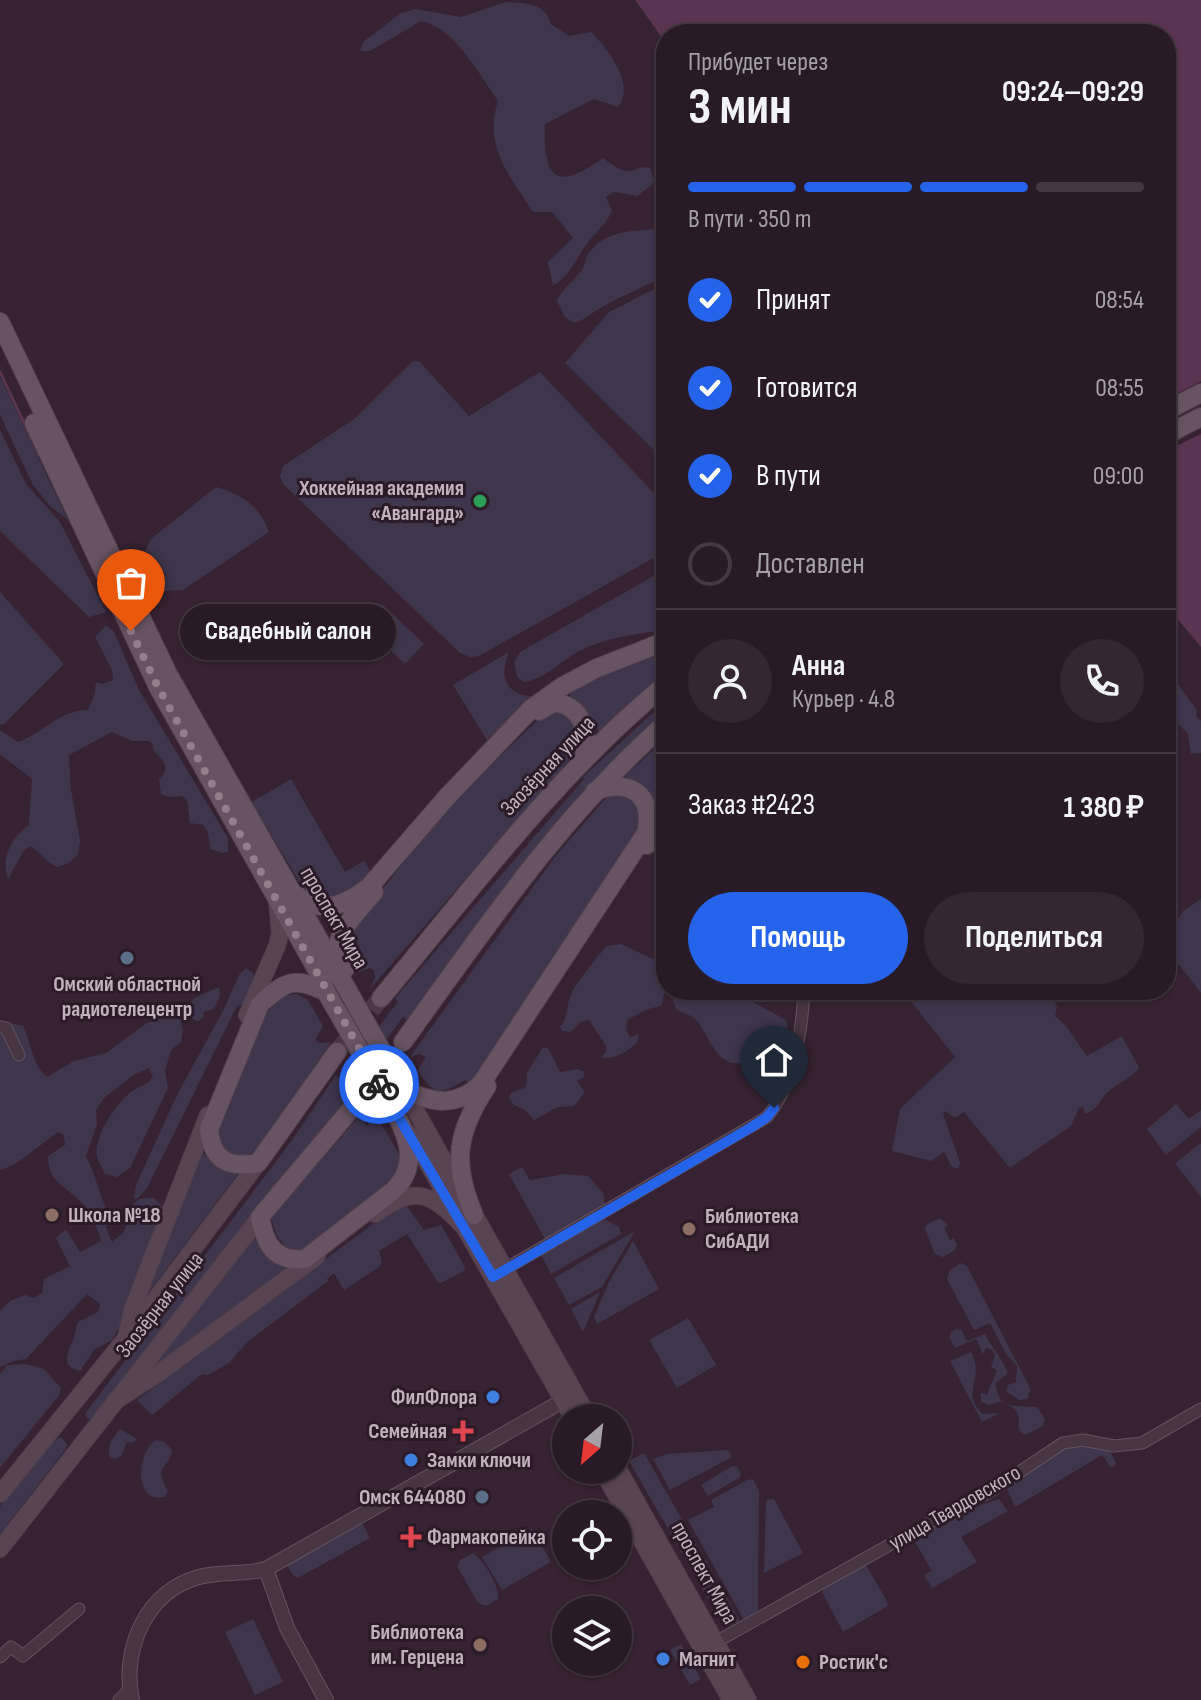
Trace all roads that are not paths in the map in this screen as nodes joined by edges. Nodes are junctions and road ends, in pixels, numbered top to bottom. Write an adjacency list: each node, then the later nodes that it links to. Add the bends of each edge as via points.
1 (0, 322): 7 (main road)
2 (0, 347): 7 (main road)
3 (1201, 393): 4 (main road)
4 (1176, 406)
5 (1201, 417): 6 (main road)
6 (1176, 430)
7 (47, 437): 14 (main road, проспект Мира, via 158,687)
8 (656, 645): 14 (main road, via 597,668 532,708 357,896 319,906)
9 (656, 692): 11 (main road, Заозёрная улица)
10 (656, 733): 12 (main road)
11 (584, 760): 15 (main road, via 586,730 578,715 555,702 538,712 450,803 347,925 338,948 347,974); 17 (main road, Заозёрная улица)
12 (595, 791): 20 (main road, via 533,863); 23 (main road, via 611,785 629,788 648,808 646,833 481,1084 462,1098 442,1103)
13 (656, 832): 28 (main road, via 478,1100 459,1160)
14 (284, 895): 15 (main road, проспект Мира); 16 (main road, проспект Мира); 30 (main road, via 277,946 132,1310)
15 (343, 982): 23 (main road, проспект Мира, bridge)
16 (326, 992): 23 (main road, проспект Мира, bridge); 26 (main road, via 294,982 274,990 260,1004 209,1129 220,1158 235,1165)
17 (381, 998)
18 (802, 1000): 29 (street, via 793,1060 767,1117)
19 (0, 1027): 22 (street, via 6,1028)
20 (403, 1042)
21 (337, 1052): 26 (main road, Заозёрная улица)
22 (19, 1055)
23 (395, 1094): 25 (main road, проспект Мира); 28 (main road, проспект Мира)
24 (363, 1095): 27 (main road, Заозёрная улица)
25 (405, 1130): 27 (main road, via 410,1161 400,1184 305,1259 290,1260 274,1251 264,1238); 28 (main road, проспект Мира)
26 (258, 1163): 30 (main road, Заозёрная улица)
27 (260, 1217): 32 (main road, Заозёрная улица)
28 (468, 1219): 29 (main road, проспект Мира); 32 (main road, via 426,1195 400,1198)
29 (499, 1273): 31 (main road, проспект Мира)
30 (126, 1338): 38 (main road, Заозёрная улица)
31 (569, 1397): 33 (main road, проспект Мира); 34 (main road, проспект Мира); 40 (street)
32 (114, 1402): 39 (main road, Заозёрная улица)
33 (570, 1404)
34 (576, 1404)
35 (1201, 1409): 42 (street, улица Твардовского, via 1142,1443 1063,1443 988,1493)
36 (610, 1484): 46 (main road, проспект Мира)
37 (626, 1484): 42 (main road, проспект Мира)
38 (0, 1494)
39 (0, 1549)
40 (266, 1569): 44 (street, via 202,1575 158,1602 137,1630); 45 (street, via 287,1628)
41 (79, 1609): 43 (street, via 23,1656 11,1647)
42 (716, 1642): 47 (main road, проспект Мира)
43 (0, 1657)
44 (127, 1696)
45 (326, 1700)
46 (731, 1700)
47 (748, 1700)

